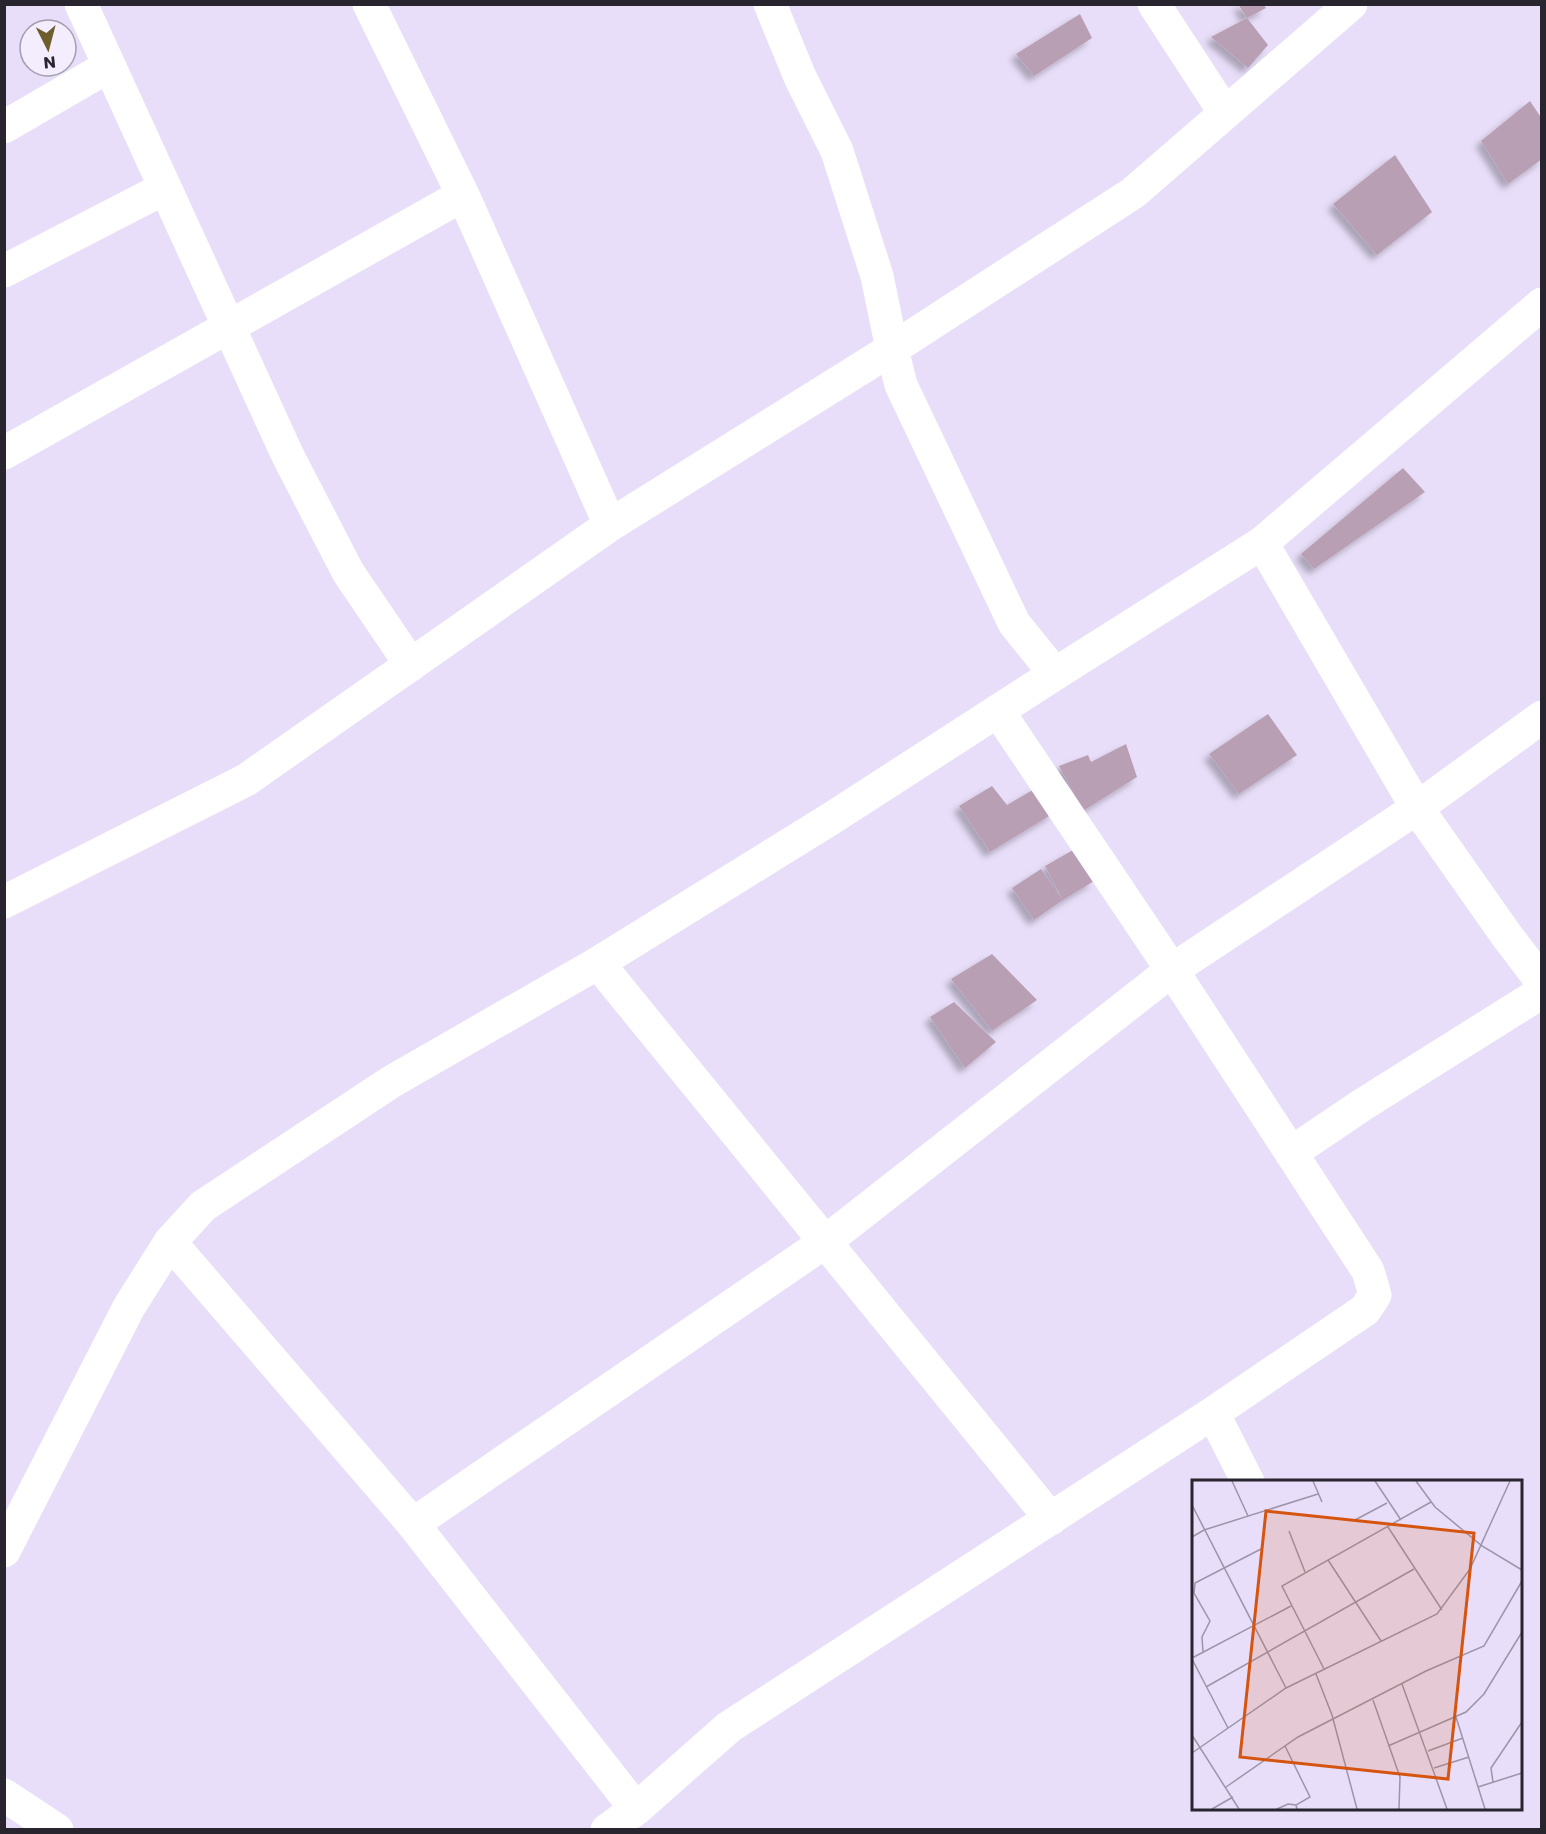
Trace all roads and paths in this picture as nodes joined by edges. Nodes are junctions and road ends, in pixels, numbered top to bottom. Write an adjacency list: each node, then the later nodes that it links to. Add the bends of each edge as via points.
1 (81, 4): 6 (street)
2 (369, 4): 10 (street)
3 (770, 4): 14 (street, via 837,151 877,276)
4 (1154, 4): 7 (street)
5 (1351, 4): 7 (street)
6 (109, 66): 8 (street); 9 (street)
7 (1225, 114): 14 (street, via 1133,193)
8 (4, 127)
9 (165, 188): 11 (street); 13 (street)
10 (463, 195): 13 (street); 16 (street)
11 (4, 271)
12 (1542, 304): 17 (street)
13 (229, 327): 15 (street); 18 (street, via 288,456 348,572)
14 (892, 349): 16 (street); 19 (street, via 901,385 1014,623)
15 (4, 453)
16 (610, 525): 18 (street)
17 (1262, 543): 19 (street); 22 (street)
18 (411, 665): 23 (street, via 246,780)
19 (1054, 674): 20 (street)
20 (998, 711): 24 (street); 25 (street)
21 (1542, 717): 22 (street)
22 (1417, 808): 25 (street); 26 (street)
23 (4, 902)
24 (598, 963): 29 (street, via 381,1089 203,1206); 30 (street)
25 (1172, 970): 28 (street); 30 (street)
26 (1542, 982)
27 (1542, 992): 28 (street)
28 (1291, 1152): 31 (street, via 1368,1271 1375,1295 1365,1310)
29 (170, 1242): 34 (street); 35 (street, via 129,1307)
30 (825, 1242): 33 (street); 34 (street)
31 (1213, 1413): 32 (street); 33 (street)
32 (1247, 1480)
33 (1051, 1519): 37 (street, via 729,1727)
34 (413, 1524): 37 (street)
35 (4, 1551)
36 (4, 1795): 38 (street)
37 (636, 1809): 39 (street)
38 (57, 1830)
39 (607, 1830)

